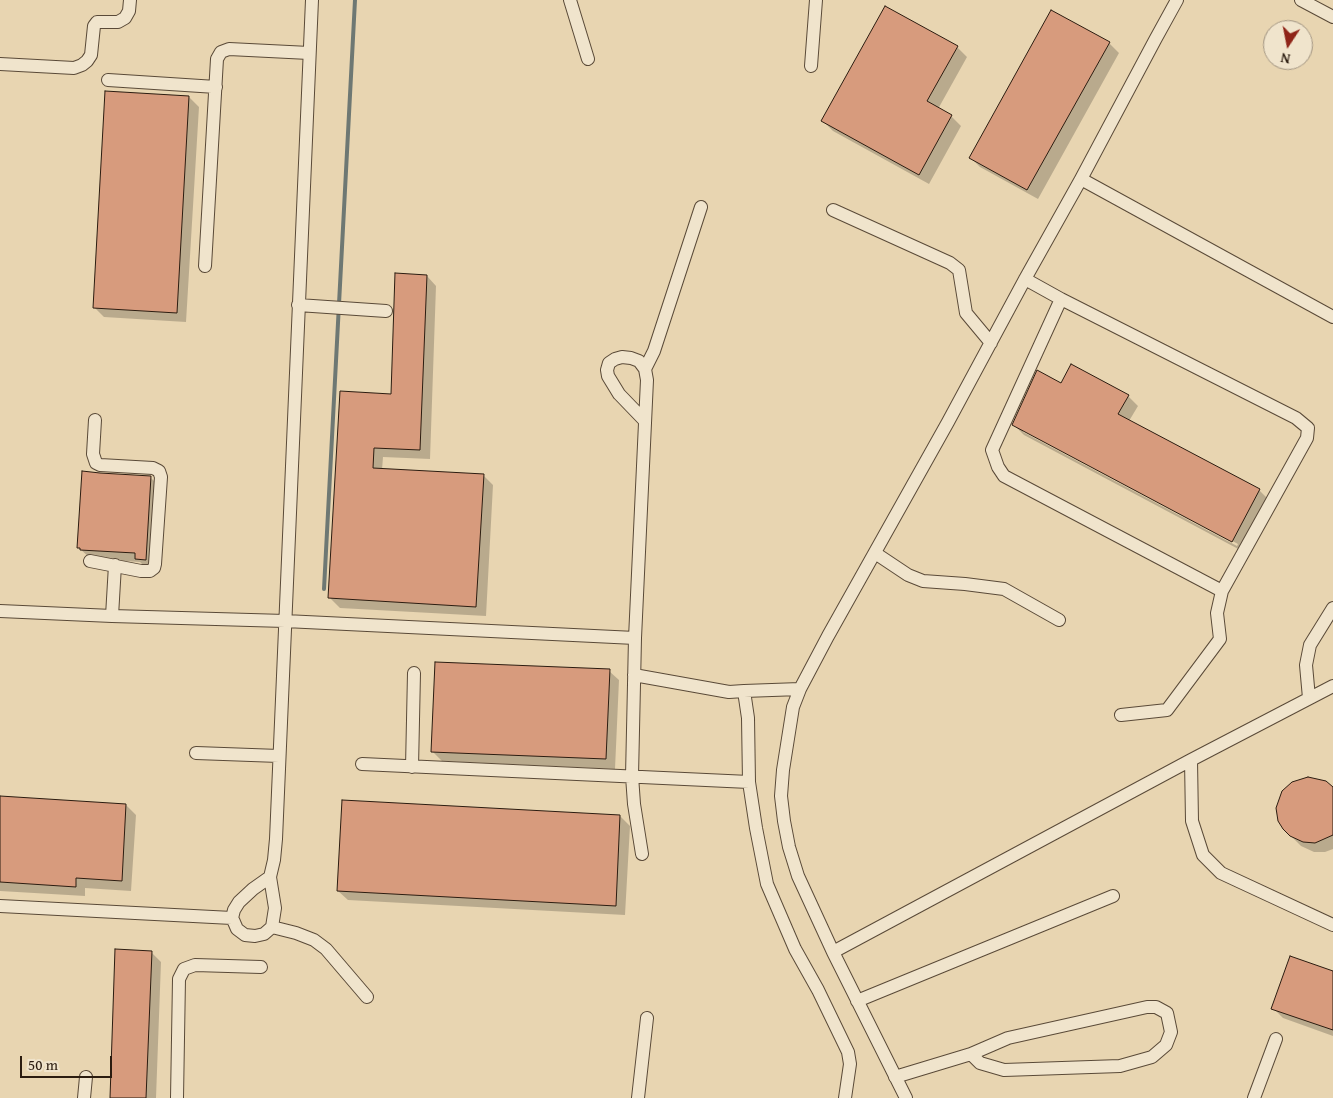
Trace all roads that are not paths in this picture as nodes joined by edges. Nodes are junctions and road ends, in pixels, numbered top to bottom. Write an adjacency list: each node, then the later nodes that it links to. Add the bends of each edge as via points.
1 (130, 0): 10 (street, via 125,18 118,22 98,22 94,26 91,55 82,65 74,68)
2 (312, 0): 8 (street)
3 (570, 0): 9 (street)
4 (816, 0): 11 (street)
5 (1177, 0): 14 (street)
6 (1301, 0): 7 (street)
7 (1333, 17)
8 (310, 53): 13 (street, via 230,49 221,52); 20 (street)
9 (588, 59)
10 (0, 64)
11 (811, 66)
12 (108, 80): 13 (street)
13 (216, 87): 17 (street)
14 (1081, 179): 18 (street); 22 (street)
15 (701, 207): 24 (street, via 654,352)
16 (833, 210): 23 (street, via 959,270 966,313)
17 (205, 266)
18 (1025, 279): 19 (street); 23 (street)
19 (1061, 299): 30 (street, via 992,450 998,467 1004,476); 30 (street, via 1296,418 1308,428 1307,438)
20 (298, 305): 21 (street); 35 (street)
21 (386, 311)
22 (1333, 317)
23 (991, 343): 27 (street)
24 (645, 369): 26 (street); 26 (street, via 638,361 622,357 609,363 607,370 611,384)
25 (95, 420): 29 (street, via 93,454 96,462 100,465 154,468 161,477 154,568 142,571)
26 (645, 421): 36 (street)
27 (875, 553): 34 (street, via 923,581 1004,589); 40 (street)
28 (90, 561): 29 (street)
29 (115, 565): 33 (street)
30 (1222, 590): 43 (street, via 1217,613 1220,639 1167,710)
31 (1333, 608): 42 (street, via 1310,645 1306,665)
32 (0, 611): 33 (street)
33 (112, 616): 35 (street)
34 (1059, 620)
35 (285, 621): 36 (street); 45 (street)
36 (635, 638): 38 (street)
37 (414, 674): 48 (street)
38 (634, 675): 41 (street, via 729,692); 49 (street)
39 (1333, 686): 42 (street)
40 (800, 689): 41 (street); 58 (street, via 783,770 781,796 784,821 798,876)
41 (744, 691): 50 (street, via 748,718)
42 (1309, 698): 46 (street)
43 (1121, 715)
44 (196, 753): 45 (street)
45 (279, 756): 52 (street, via 276,839)
46 (1191, 760): 56 (street, via 1192,821 1203,856 1221,873); 58 (street)
47 (362, 764): 48 (street)
48 (412, 767): 49 (street)
49 (632, 776): 50 (street); 51 (street)
50 (749, 782): 70 (street, via 767,884 795,949 848,1052 850,1064)
51 (642, 854)
52 (270, 877): 55 (street, via 239,902); 57 (street, via 275,908)
53 (1113, 896): 61 (street)
54 (0, 906): 55 (street)
55 (232, 918): 57 (street, via 237,929 245,935 264,934)
56 (1333, 926)
57 (272, 927): 60 (street, via 314,940 326,949)
58 (833, 952): 61 (street)
59 (261, 967): 68 (street, via 195,964 184,969 179,979)
60 (367, 997)
61 (857, 1002): 66 (street)
62 (647, 1018): 69 (street)
63 (1276, 1040): 72 (street)
64 (971, 1054): 64 (street, via 1008,1038 1147,1007 1156,1007 1167,1013 1171,1032 1166,1045 1152,1057 1120,1066 1004,1070 980,1063); 66 (street)
65 (86, 1077): 67 (street)
66 (895, 1077): 71 (street)
67 (84, 1098)
68 (177, 1098)
69 (638, 1098)
70 (845, 1098)
71 (906, 1098)
72 (1254, 1098)

